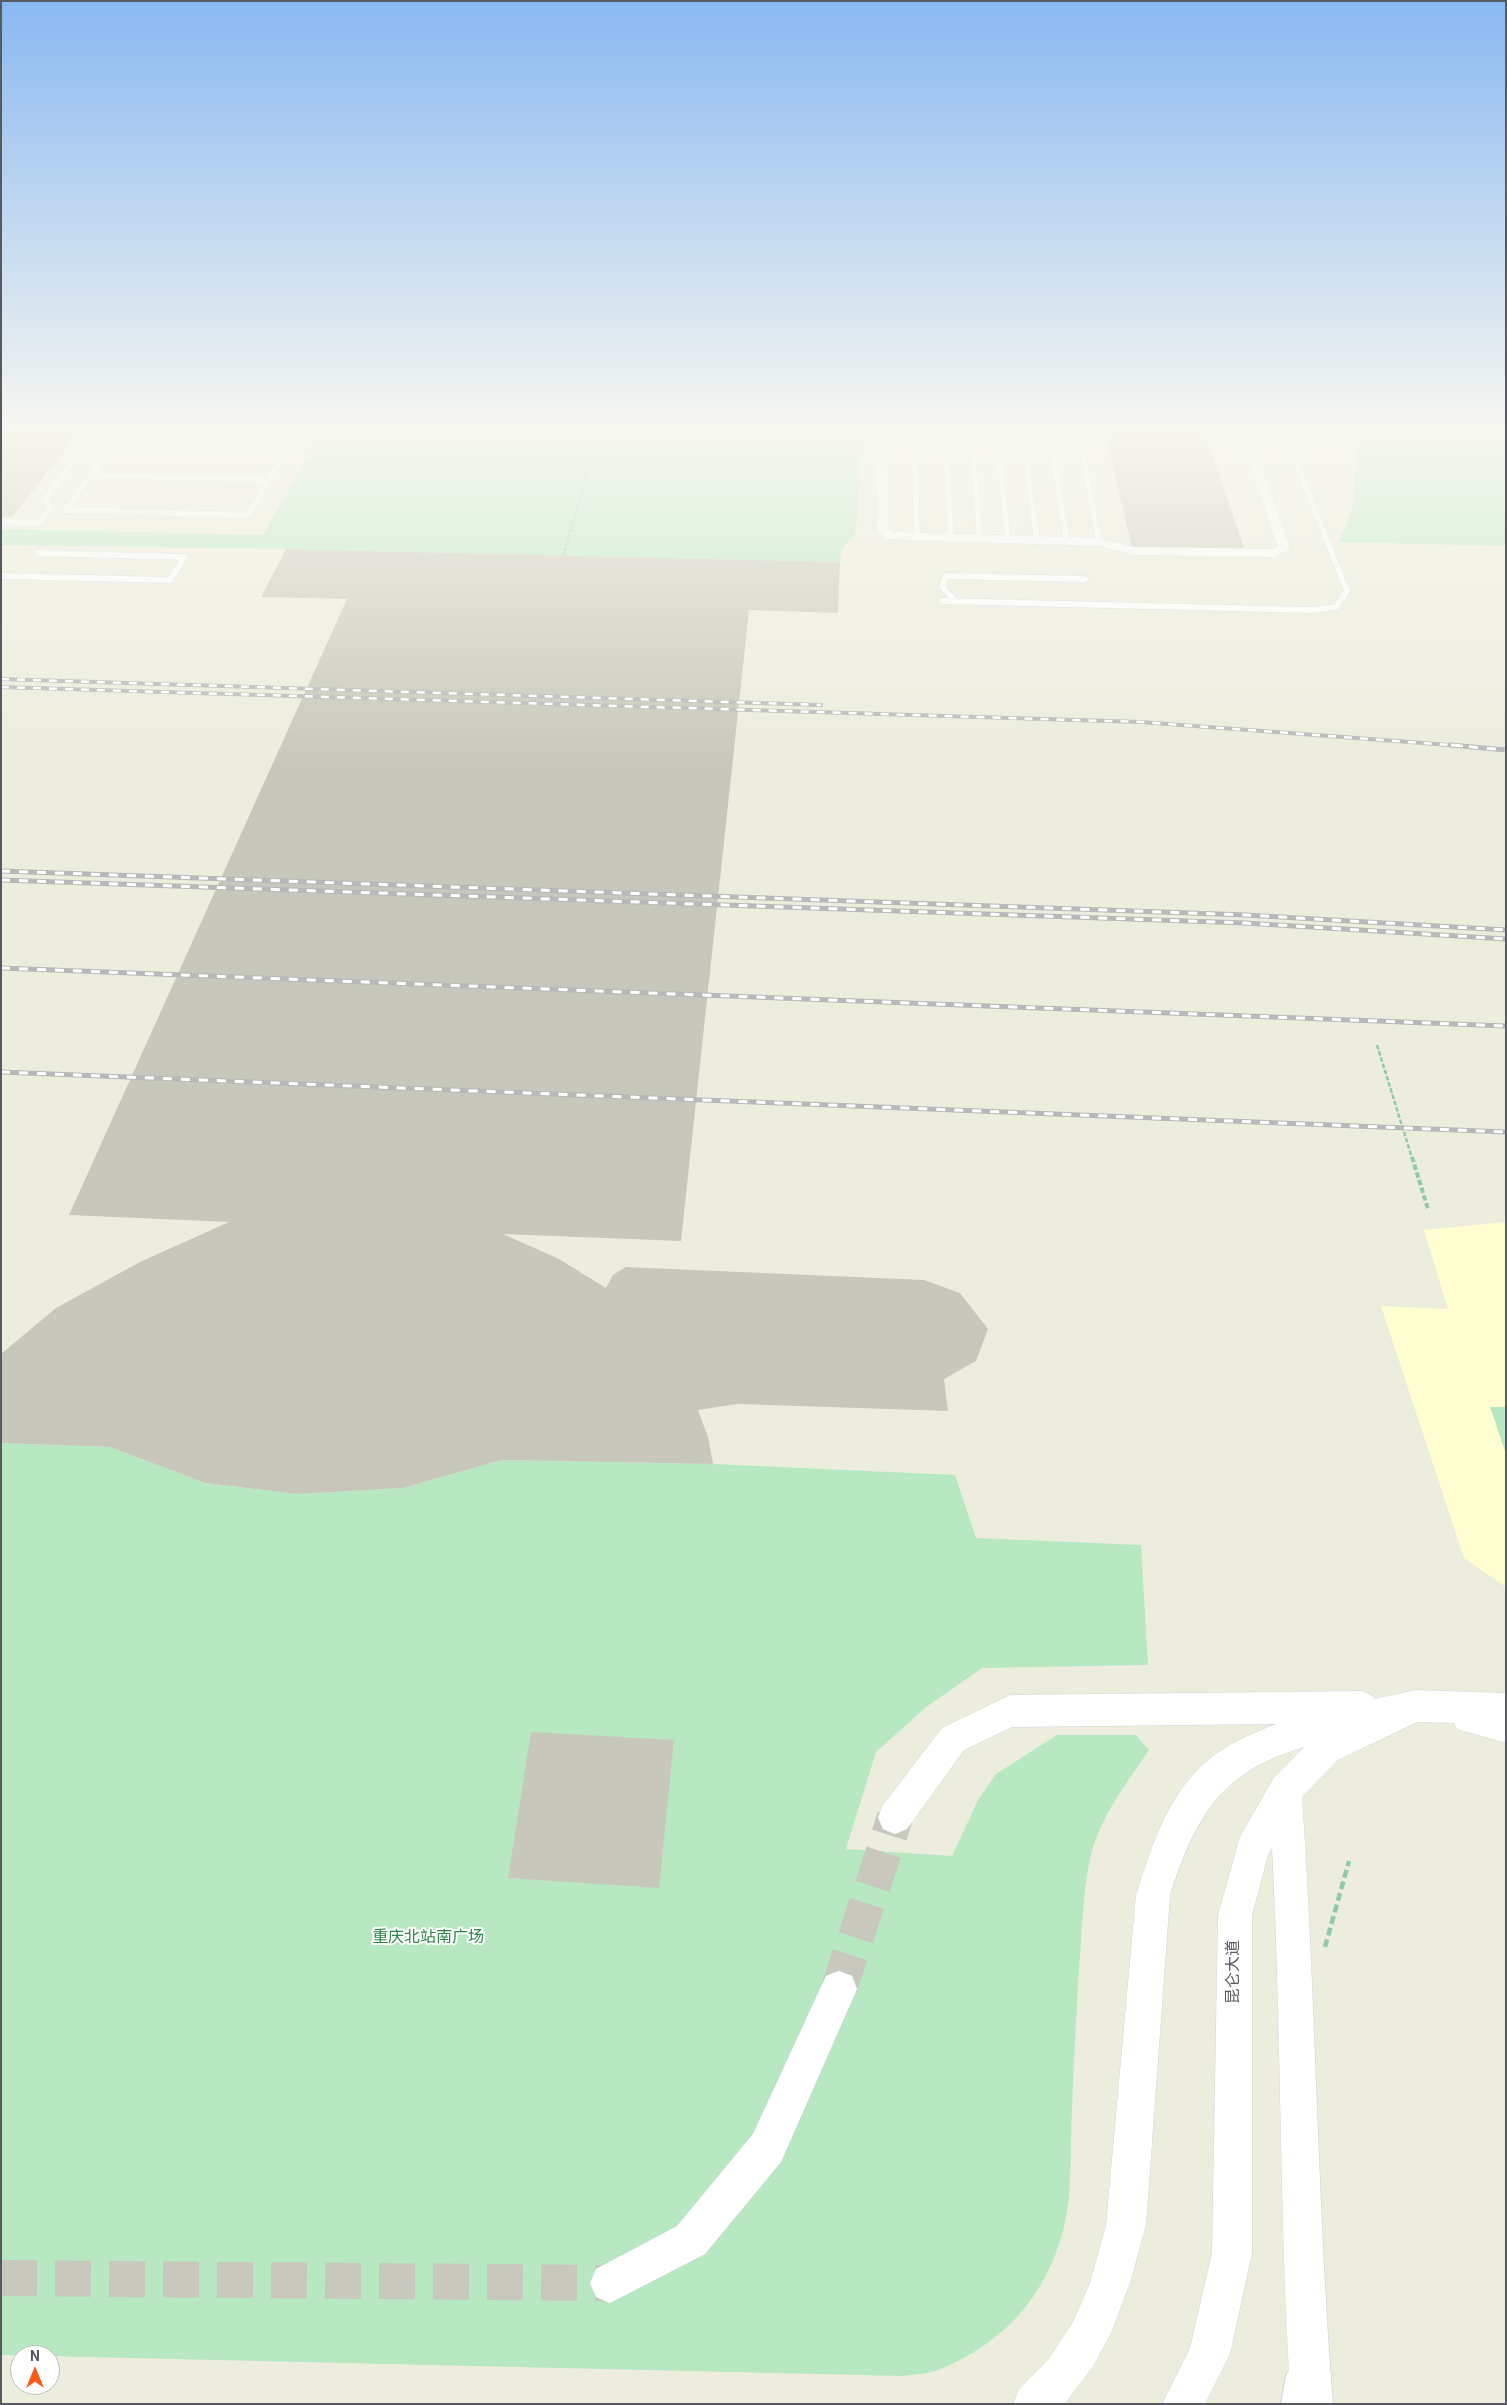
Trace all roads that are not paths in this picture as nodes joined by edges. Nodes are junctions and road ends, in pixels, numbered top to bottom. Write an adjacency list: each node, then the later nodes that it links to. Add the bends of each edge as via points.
1 (1098, 542): 2 (street, via 1133,551 1268,554 1284,549)
2 (1282, 542)
3 (1328, 542): 8 (lane, via 1347,591 1336,607 1302,610)
4 (38, 553): 5 (lane, via 185,557 170,580)
5 (1, 576)
6 (1085, 579): 8 (lane, via 946,576 942,587)
7 (942, 601): 8 (lane)
8 (957, 602)
9 (1415, 1706): 10 (street, 昆仑大道); 11 (street); 12 (street, 昆仑大道, via 1326,1748); 13 (street, via 1010,1711 953,1739); 17 (street, via 1285,1734 1250,1749 1219,1770 1195,1796 1176,1828 1162,1860 1153,1895 1126,2225 1114,2278 1094,2327 1065,2372)
10 (1506, 1709)
11 (1506, 1727)
12 (1285, 1791): 16 (street, via 1294,1936); 18 (street, 昆仑大道, via 1252,1848 1235,1915 1232,2254 1209,2354)
13 (895, 1817)
14 (839, 1989): 15 (street, via 767,2148 691,2240)
15 (610, 2283)
16 (1306, 2305): 19 (lane); 20 (street)
17 (1034, 2404)
18 (1183, 2404)
19 (1288, 2404)
20 (1312, 2404)

